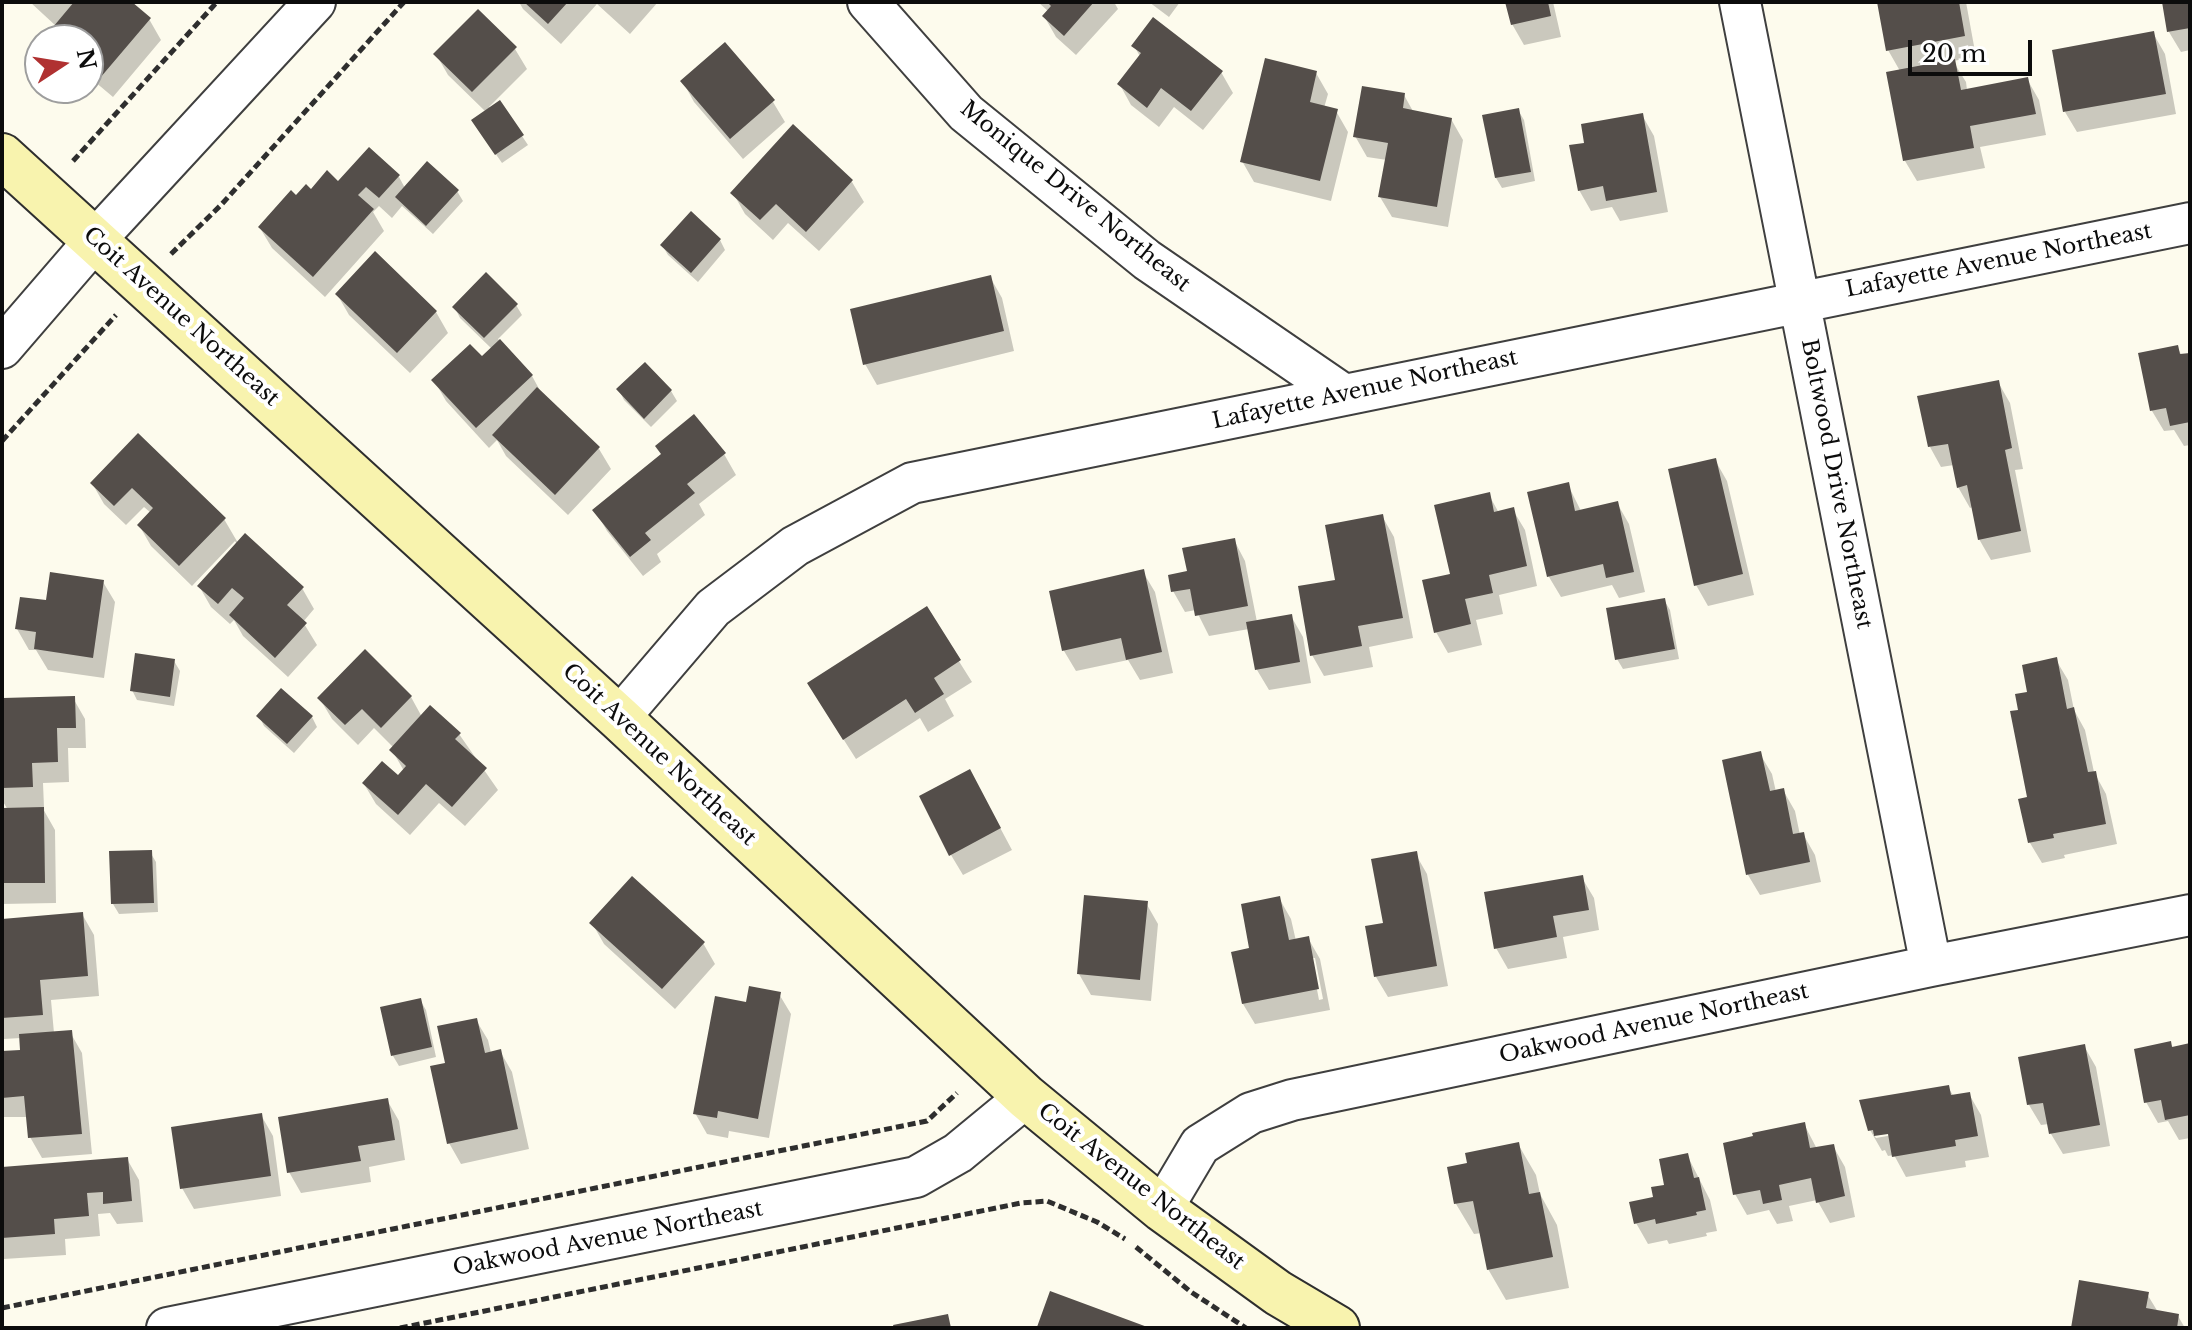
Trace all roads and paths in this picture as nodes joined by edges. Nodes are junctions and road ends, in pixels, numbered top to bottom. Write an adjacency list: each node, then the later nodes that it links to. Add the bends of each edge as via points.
1 (217, 2): 7 (path)
2 (315, 2): 9 (street)
3 (404, 2): 10 (path, via 221,205)
4 (868, 2): 13 (street, Monique Drive Northeast, via 966,113 1147,260)
5 (1740, 2): 11 (street, Boltwood Drive Northeast)
6 (2, 156): 7 (street, Coit Avenue Northeast)
7 (46, 195): 9 (street, Coit Avenue Northeast)
8 (2190, 223): 11 (street, Lafayette Avenue Northeast)
9 (96, 239): 10 (street, Coit Avenue Northeast); 12 (street)
10 (143, 282): 14 (path); 15 (street, Coit Avenue Northeast)
11 (1800, 301): 13 (street, Lafayette Avenue Northeast); 17 (street, Boltwood Drive Northeast)
12 (2, 348)
13 (1344, 395): 15 (street, Lafayette Avenue Northeast, via 912,483 795,546 713,608)
14 (2, 441)
15 (619, 718): 19 (street, Coit Avenue Northeast)
16 (2190, 915): 17 (street, Oakwood Avenue Northeast)
17 (1931, 966): 20 (street, Oakwood Avenue Northeast, via 1292,1100 1251,1113 1200,1145)
18 (957, 1093): 21 (path, via 927,1121)
19 (1026, 1097): 20 (street, Coit Avenue Northeast); 22 (street, Oakwood Avenue Northeast, via 958,1153 916,1177)
20 (1162, 1209): 25 (street, Coit Avenue Northeast, via 1278,1293)
21 (2, 1308)
22 (167, 1328)
23 (400, 1328): 24 (path, via 1047,1201 1122,1236)
24 (1246, 1328)
25 (1337, 1328)

